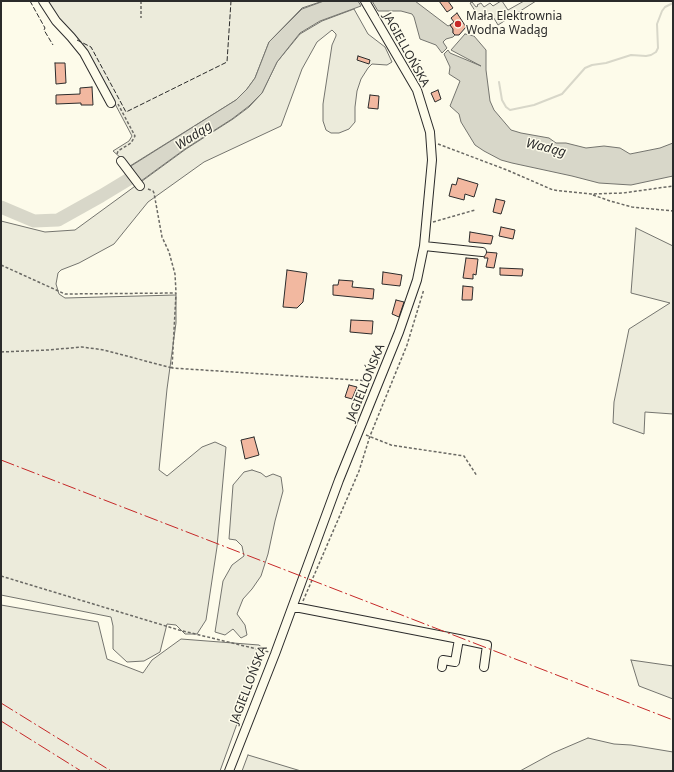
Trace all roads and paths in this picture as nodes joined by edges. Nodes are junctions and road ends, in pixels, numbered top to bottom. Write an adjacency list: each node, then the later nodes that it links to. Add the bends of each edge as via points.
1 (43, 1): 5 (street, via 56,21 84,53)
2 (141, 1): 4 (path)
3 (365, 1): 6 (street, JAGIELLOŃSKA, via 417,90)
4 (141, 18)
5 (111, 103)
6 (432, 143): 10 (path, via 553,190); 13 (street, JAGIELLOŃSKA)
7 (121, 161): 8 (street)
8 (140, 186): 18 (path, via 154,193 162,237 175,274)
9 (673, 186): 10 (path, via 623,193)
10 (591, 194): 12 (path, via 632,207)
11 (475, 210): 13 (path)
12 (673, 211)
13 (427, 223): 14 (street, JAGIELLOŃSKA)
14 (424, 246): 15 (street); 21 (street, JAGIELLOŃSKA, via 418,280)
15 (482, 252)
16 (1, 265): 18 (path, via 65,294)
17 (424, 289): 23 (path, via 407,345)
18 (176, 293): 20 (path)
19 (1, 352): 20 (path, via 82,347 104,350)
20 (172, 368): 21 (path)
21 (379, 381): 22 (street, JAGIELLOŃSKA)
22 (358, 433): 23 (path); 26 (street, JAGIELLOŃSKA, via 339,480)
23 (370, 436): 24 (path, via 391,446 464,456); 26 (path, via 359,471)
24 (477, 476)
25 (1, 576): 28 (path, via 179,630)
26 (296, 608): 27 (street); 28 (street, JAGIELLOŃSKA)
27 (460, 639): 29 (street, via 455,662 443,660); 30 (street, via 487,645)
28 (275, 654): 31 (street, JAGIELLOŃSKA)
29 (442, 667)
30 (484, 667)
31 (229, 771)

